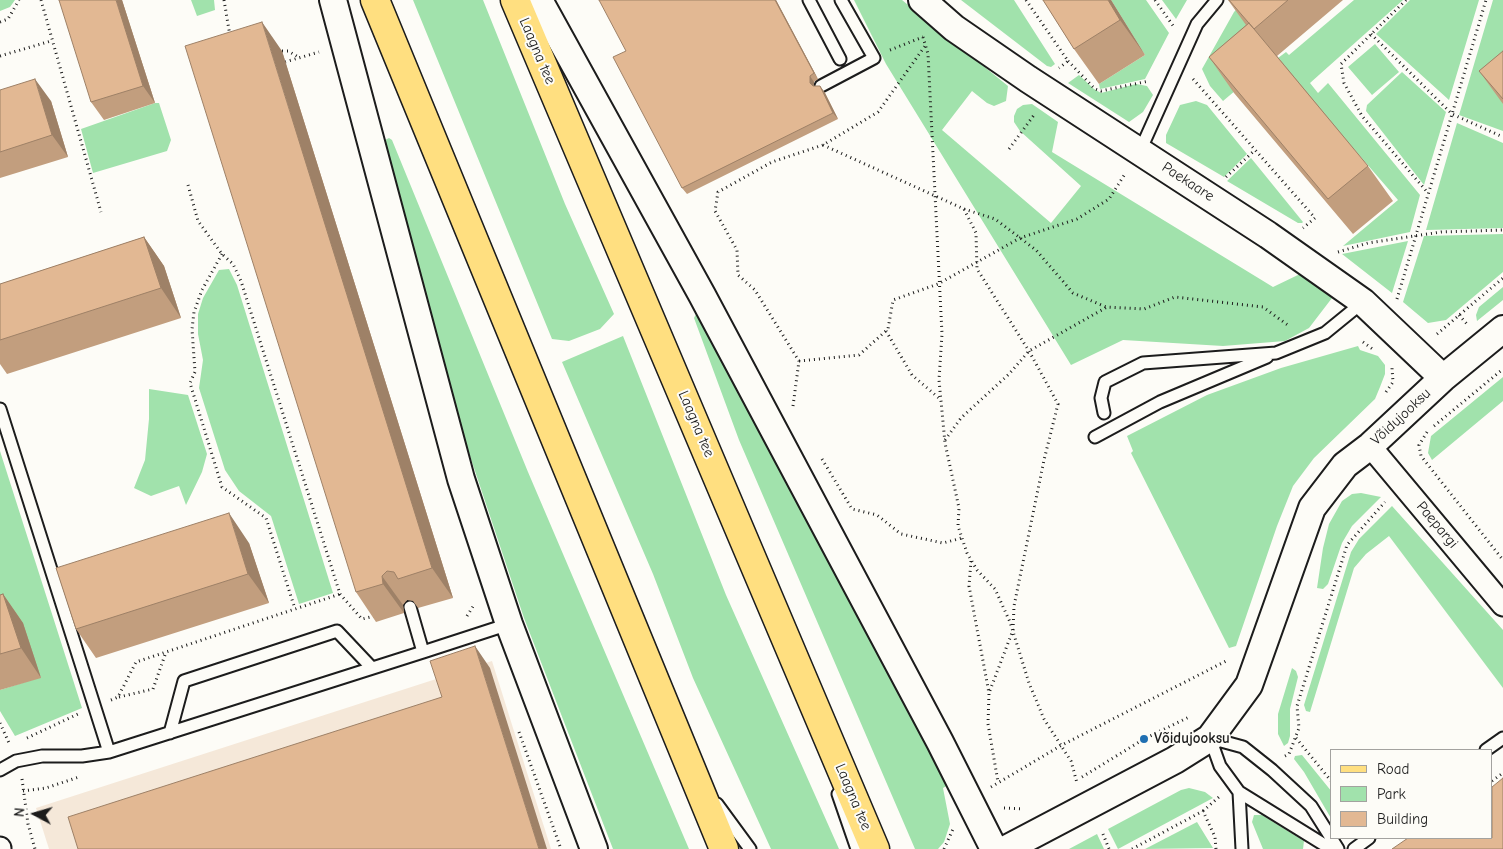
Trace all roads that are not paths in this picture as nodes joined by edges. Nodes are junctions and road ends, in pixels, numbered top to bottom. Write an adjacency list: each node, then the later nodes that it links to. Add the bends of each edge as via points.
1 (333, 0): 23 (street, via 461,478)
2 (375, 0): 31 (main road)
3 (515, 0): 20 (main road, Laagna tee)
4 (539, 0): 41 (street, via 702,295)
5 (809, 0): 9 (lane)
6 (841, 0): 10 (lane, via 874,58)
7 (1216, 0): 11 (lane, via 1197,24)
8 (928, 6): 11 (street, Paekaare, via 954,28 1049,93)
9 (840, 59)
10 (821, 86)
11 (1140, 151): 12 (street, Paekaare)
12 (1363, 302): 14 (lane, via 1325,334); 15 (street, Paekaare)
13 (1503, 329): 15 (street, Võidujooksu)
14 (1276, 353): 17 (lane, via 1143,363 1104,382 1101,398); 18 (lane, via 1160,402)
15 (1443, 378): 19 (street, Võidujooksu)
16 (0, 408): 30 (lane)
17 (1104, 412)
18 (1095, 437)
19 (1370, 446): 21 (street, Paepargi); 27 (street, Võidujooksu, via 1345,465 1312,508 1249,685)
20 (755, 563): 39 (lane); 40 (main road, Laagna tee)
21 (1503, 605)
22 (410, 607): 24 (lane)
23 (509, 624): 24 (lane); 36 (street)
24 (423, 652): 25 (lane)
25 (372, 668): 26 (lane); 26 (lane, via 337,630 184,681)
26 (170, 733): 30 (lane)
27 (1210, 738): 33 (lane, via 1220,766); 34 (lane, via 1244,747 1311,806); 42 (street, Võidujooksu, via 1175,760)
28 (1503, 738): 29 (lane)
29 (1487, 749)
30 (109, 752): 32 (lane, via 42,756 16,761)
31 (690, 769): 37 (main road); 38 (lane)
32 (0, 770)
33 (1239, 792): 43 (lane); 44 (lane)
34 (1330, 836)
35 (1368, 839): 45 (lane)
36 (594, 849)
37 (724, 849)
38 (750, 849)
39 (857, 849)
40 (875, 849)
41 (994, 849)
42 (1006, 849)
43 (1242, 849)
44 (1331, 849)
45 (1354, 849)

